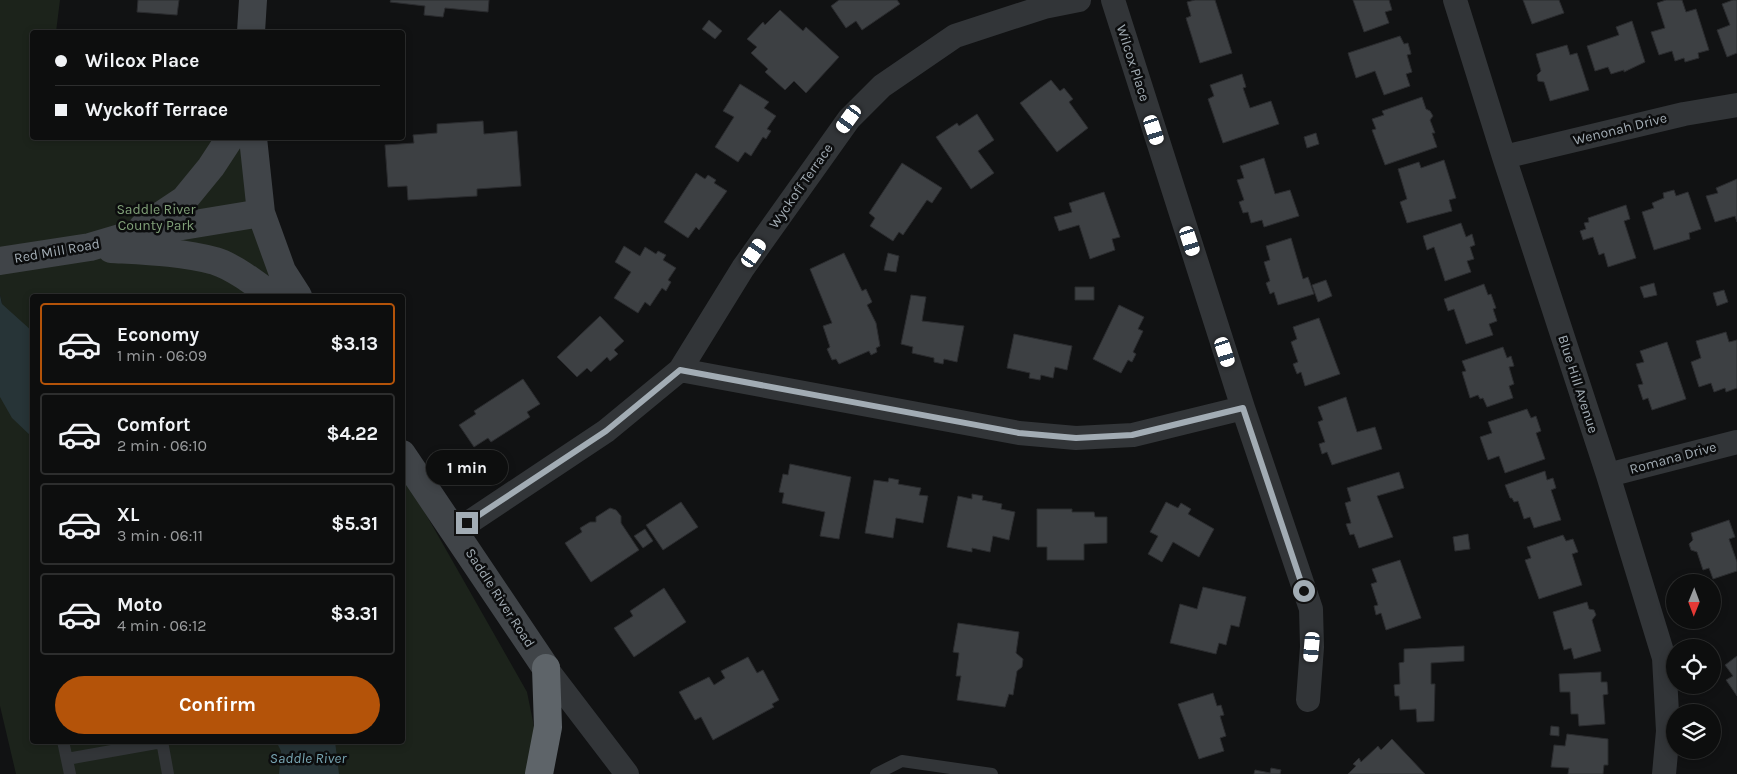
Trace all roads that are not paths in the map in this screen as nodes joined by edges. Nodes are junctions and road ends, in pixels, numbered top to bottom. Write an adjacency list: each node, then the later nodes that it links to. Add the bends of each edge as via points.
1 (253, 0): 5 (main road)
2 (1079, 0): 16 (street, Wyckoff Terrace, via 1044,7 955,36 882,86 843,127 743,268)
3 (1113, 0): 17 (street, Wilcox Place)
4 (1455, 0): 9 (street, Blue Hill Avenue)
5 (251, 30)
6 (1737, 105): 9 (street, Wenonah Drive, via 1684,114)
7 (229, 140): 11 (main road, via 212,167 184,200)
8 (252, 140): 10 (main road)
9 (1504, 157): 20 (street, Blue Hill Avenue)
10 (261, 213): 11 (main road, Red Mill Road); 15 (main road, via 282,271)
11 (134, 234): 12 (main road, Red Mill Road)
12 (90, 247): 13 (main road, Red Mill Road); 14 (main road, via 169,252 217,262)
13 (0, 261)
14 (268, 294)
15 (297, 294)
16 (680, 370): 17 (street, via 1019,433 1076,438 1132,435); 21 (street, Wyckoff Terrace, via 606,431)
17 (1243, 408): 23 (street, Wilcox Place, via 1311,609)
18 (1737, 442): 20 (street, Romana Drive)
19 (405, 458): 21 (main road, Saddle River Road)
20 (1608, 475): 35 (street, Blue Hill Avenue, via 1664,658 1668,732)
21 (456, 531): 22 (main road, Saddle River Road)
22 (546, 668): 31 (highway, via 548,727); 32 (street)
23 (1308, 700)
24 (64, 744): 28 (lane)
25 (138, 744): 27 (lane)
26 (162, 744): 30 (lane)
27 (114, 746): 28 (lane)
28 (67, 759): 29 (lane)
29 (70, 774)
30 (168, 774)
31 (539, 774)
32 (627, 774)
33 (876, 774): 34 (lane, via 902,761)
34 (992, 774)
35 (1664, 774)

